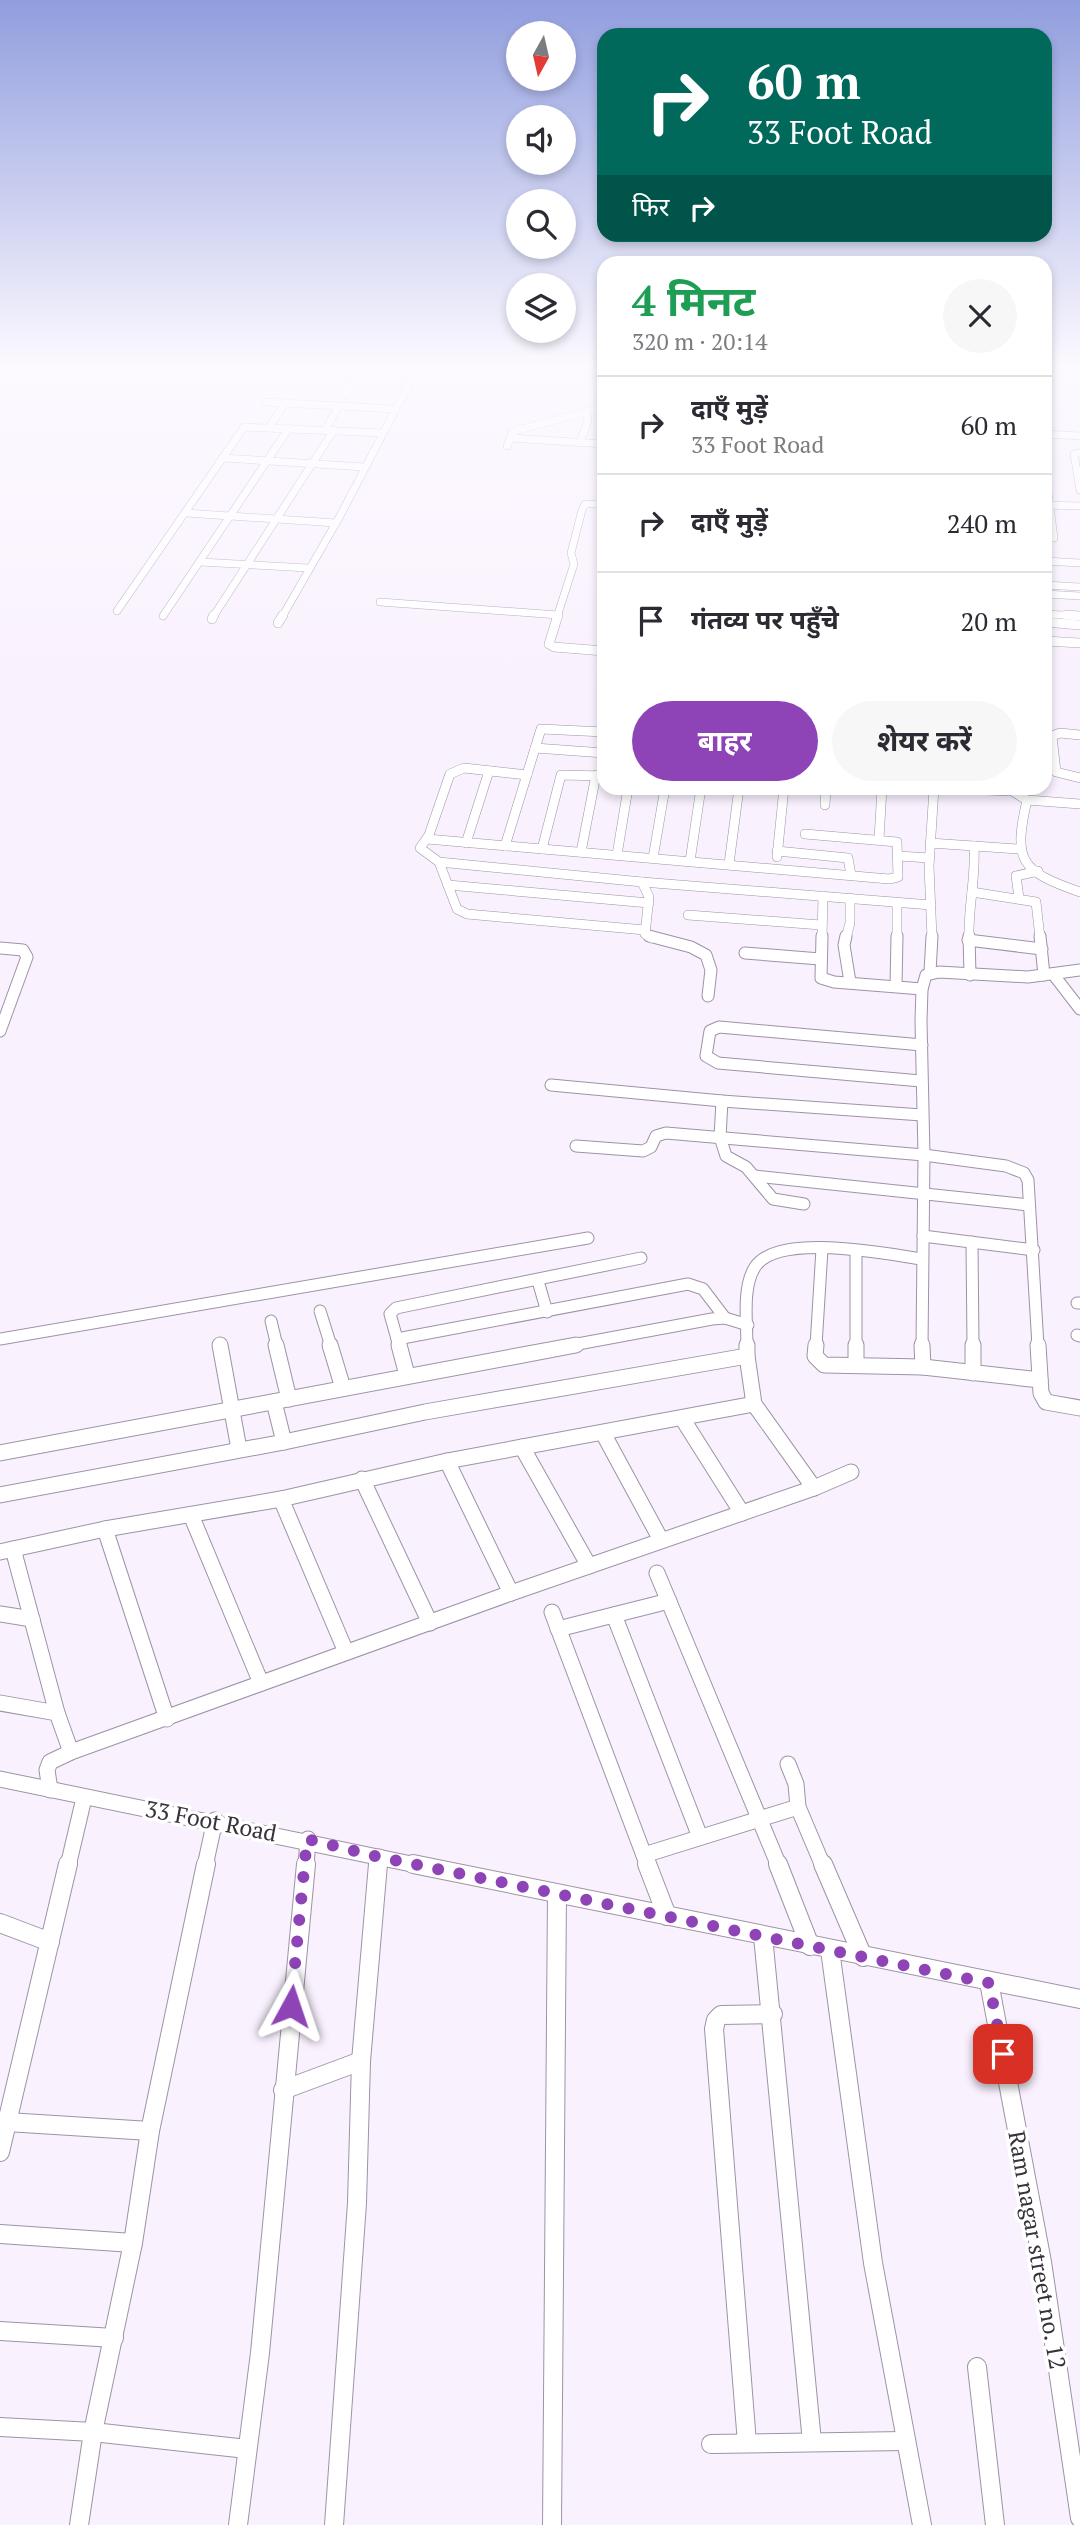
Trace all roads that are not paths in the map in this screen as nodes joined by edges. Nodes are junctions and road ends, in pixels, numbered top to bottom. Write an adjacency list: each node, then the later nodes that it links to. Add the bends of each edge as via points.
1 (207, 482): 8 (street)
2 (253, 482): 9 (street)
3 (302, 482): 10 (street)
4 (357, 482): 11 (street)
5 (597, 504): 26 (street, via 584,505 571,553 574,564)
6 (1052, 505): 7 (street)
7 (1080, 506)
8 (186, 513): 9 (street); 24 (street)
9 (231, 516): 10 (street); 15 (street)
10 (278, 519): 11 (street); 17 (street)
11 (336, 523): 18 (street)
12 (1052, 527): 13 (street)
13 (1054, 538)
14 (1052, 561): 16 (street)
15 (200, 562): 17 (street); 27 (street)
16 (1080, 563)
17 (248, 565): 18 (street); 29 (street)
18 (308, 568): 30 (street)
19 (1052, 585): 20 (street)
20 (1080, 587)
21 (1052, 594): 22 (street)
22 (1080, 596)
23 (380, 602): 26 (street)
24 (117, 611)
25 (1052, 614): 28 (street)
26 (558, 615): 35 (street, via 550,646)
27 (163, 616)
28 (1080, 616)
29 (212, 619)
30 (278, 623)
31 (1052, 623): 32 (street)
32 (1080, 625)
33 (1052, 641): 34 (street)
34 (1080, 643)
35 (597, 650)
36 (597, 732): 38 (street, via 544,729)
37 (1080, 735): 43 (street, via 1052,736 1056,772)
38 (535, 748): 39 (street); 41 (street)
39 (597, 752)
40 (489, 771): 41 (street); 58 (street, via 453,771); 60 (street)
41 (527, 775): 62 (street)
42 (597, 775): 64 (street, via 561,775)
43 (1080, 778)
44 (597, 787): 67 (street)
45 (627, 795): 68 (street)
46 (664, 795): 70 (street)
47 (700, 795): 72 (street)
48 (738, 795): 74 (street)
49 (783, 795): 66 (street)
50 (825, 795): 56 (street)
51 (881, 795): 59 (street)
52 (933, 795): 61 (street)
53 (1018, 795): 54 (street)
54 (1027, 800): 55 (street); 65 (street)
55 (1080, 804)
56 (825, 805)
57 (805, 834): 59 (street)
58 (427, 839): 60 (street); 73 (street, via 420,850)
59 (878, 839): 69 (street, via 897,842)
60 (466, 843): 62 (street)
61 (930, 843): 63 (street); 71 (street)
62 (505, 846): 64 (street)
63 (974, 846): 65 (street); 80 (street)
64 (542, 849): 67 (street)
65 (1020, 849): 76 (street)
66 (777, 851): 75 (street); 77 (street, via 848,858)
67 (581, 852): 68 (street)
68 (617, 855): 70 (street)
69 (899, 856): 71 (street); 77 (street, via 895,879)
70 (653, 858): 72 (street)
71 (929, 858): 87 (street)
72 (690, 861): 74 (street)
73 (439, 862): 78 (street); 79 (street)
74 (729, 864): 75 (street)
75 (775, 868): 77 (street)
76 (1038, 871): 81 (street); 84 (street, via 1016,876)
77 (850, 875)
78 (642, 881): 82 (street); 86 (street)
79 (448, 885): 86 (street); 90 (street, via 457,909 467,914)
80 (972, 892): 84 (street); 91 (street)
81 (1080, 892)
82 (823, 897): 83 (street); 89 (street)
83 (850, 898): 85 (street); 100 (street, via 844,945)
84 (1018, 898): 93 (street, via 1038,905)
85 (897, 902): 87 (street); 101 (street)
86 (649, 903): 90 (street)
87 (931, 905): 97 (street)
88 (688, 915): 89 (street)
89 (821, 925): 95 (street)
90 (645, 930): 103 (street, via 649,938 705,953 711,964)
91 (968, 940): 93 (street); 98 (street)
92 (0, 948): 105 (street, via 23,950 27,957)
93 (1042, 948): 99 (street)
94 (745, 953): 95 (street)
95 (820, 959): 100 (street, via 821,978)
96 (1080, 970): 99 (street)
97 (930, 972): 98 (street); 102 (street)
98 (970, 975): 99 (street)
99 (1048, 975): 104 (street)
100 (850, 982): 101 (street)
101 (896, 986): 102 (street)
102 (922, 989): 107 (street)
103 (708, 996)
104 (1080, 1009)
105 (2, 1018): 106 (street)
106 (0, 1031)
107 (922, 1045): 108 (street); 108 (street, via 719,1027 709,1031 706,1056 718,1063)
108 (921, 1081): 111 (street)
109 (551, 1085): 110 (street)
110 (722, 1101): 111 (street); 112 (street)
111 (922, 1115): 114 (street)
112 (720, 1137): 113 (street, via 660,1134 643,1152); 114 (street); 115 (street, via 726,1156)
113 (576, 1146)
114 (924, 1155): 116 (street); 118 (street, via 1017,1168 1028,1180)
115 (755, 1176): 116 (street); 117 (street, via 773,1199)
116 (924, 1194): 118 (street); 119 (street)
117 (804, 1204)
118 (1029, 1205): 123 (street)
119 (923, 1236): 121 (street); 126 (street)
120 (588, 1238): 133 (street)
121 (971, 1242): 123 (street); 139 (street)
122 (822, 1249): 124 (street); 132 (street, via 771,1253 757,1264); 137 (street, via 815,1356 824,1365)
123 (1034, 1250): 141 (street)
124 (856, 1251): 126 (street); 137 (street)
125 (641, 1258): 127 (street)
126 (922, 1259): 138 (street)
127 (538, 1281): 129 (street); 134 (street, via 397,1308 390,1314)
128 (320, 1311): 142 (street)
129 (547, 1312): 130 (street, via 688,1284 703,1289); 134 (street)
130 (725, 1318): 132 (street); 140 (street)
131 (271, 1321): 143 (street)
132 (748, 1325): 136 (street)
133 (0, 1339)
134 (397, 1339): 140 (street)
135 (220, 1345): 147 (street)
136 (747, 1356): 145 (street); 150 (street, via 506,1397)
137 (856, 1364): 138 (street)
138 (923, 1367): 139 (street)
139 (973, 1373): 141 (street)
140 (407, 1375): 142 (street)
141 (1040, 1380): 146 (street, via 1046,1402)
142 (344, 1388): 143 (street)
143 (289, 1399): 144 (street)
144 (274, 1402): 147 (street); 150 (street)
145 (754, 1404): 148 (street); 157 (street)
146 (1080, 1408)
147 (233, 1411): 152 (street); 153 (street)
148 (682, 1418): 149 (street); 160 (street)
149 (603, 1433): 151 (street); 163 (street)
150 (284, 1442): 152 (street)
151 (522, 1447): 154 (street); 165 (street)
152 (239, 1449): 158 (street)
153 (0, 1453)
154 (447, 1461): 156 (street); 167 (street)
155 (851, 1472): 157 (street)
156 (362, 1479): 159 (street); 173 (street)
157 (814, 1488): 160 (street)
158 (0, 1495)
159 (281, 1499): 161 (street); 175 (street)
160 (742, 1513): 163 (street)
161 (191, 1515): 162 (street); 176 (street)
162 (105, 1529): 164 (street); 179 (street)
163 (661, 1540): 165 (street)
164 (6, 1550): 172 (street)
165 (589, 1566): 167 (street)
166 (657, 1573): 168 (street)
167 (511, 1593): 173 (street)
168 (669, 1601): 171 (street); 186 (street)
169 (552, 1612): 174 (street)
170 (0, 1614): 172 (street)
171 (614, 1615): 174 (street); 188 (street)
172 (32, 1619): 178 (street)
173 (430, 1623): 175 (street)
174 (558, 1629): 190 (street)
175 (346, 1652): 176 (street)
176 (261, 1683): 179 (street)
177 (0, 1703): 178 (street)
178 (57, 1713): 180 (street)
179 (167, 1719): 180 (street)
180 (72, 1752): 183 (street, via 50,1762)
181 (788, 1764): 185 (street)
182 (0, 1779): 183 (street, 33 Foot Road)
183 (50, 1790): 184 (street, 33 Foot Road)
184 (84, 1798): 187 (street, 33 Foot Road); 196 (street)
185 (798, 1807): 186 (street); 199 (street)
186 (761, 1819): 188 (street); 197 (street)
187 (215, 1820): 189 (street, 33 Foot Road); 206 (street)
188 (700, 1837): 190 (street)
189 (307, 1839): 191 (street, 33 Foot Road); 204 (street)
190 (644, 1855): 193 (street)
191 (379, 1857): 192 (street, 33 Foot Road); 203 (street)
192 (557, 1894): 193 (street, 33 Foot Road); 224 (street)
193 (667, 1916): 195 (street, 33 Foot Road)
194 (0, 1923): 196 (street)
195 (763, 1936): 197 (street, 33 Foot Road); 202 (street)
196 (50, 1942): 205 (street)
197 (810, 1946): 198 (street, 33 Foot Road)
198 (830, 1950): 199 (street, 33 Foot Road); 215 (street, via 873,2263)
199 (863, 1956): 200 (street, 33 Foot Road)
200 (989, 1983): 201 (street, 33 Foot Road); 220 (street, Ram nagar street no. 12, via 1042,2262)
201 (1080, 1999)
202 (773, 2014): 216 (street); 217 (street, via 722,2015 714,2029)
203 (361, 2061): 204 (street); 223 (street, via 357,2203)
204 (283, 2090): 219 (street)
205 (7, 2122): 206 (street); 207 (street)
206 (149, 2131): 209 (street)
207 (0, 2152)
208 (0, 2234): 209 (street)
209 (133, 2243): 211 (street)
210 (0, 2330): 211 (street)
211 (114, 2338): 214 (street)
212 (977, 2367): 226 (street)
213 (0, 2427): 214 (street)
214 (93, 2432): 219 (street); 221 (street)
215 (904, 2441): 216 (street); 225 (street)
216 (812, 2442): 217 (street)
217 (747, 2443): 218 (street)
218 (711, 2444)
219 (247, 2449): 222 (street)
220 (1080, 2518)
221 (79, 2525)
222 (238, 2525)
223 (334, 2525)
224 (552, 2525)
225 (922, 2525)
226 (995, 2525)

